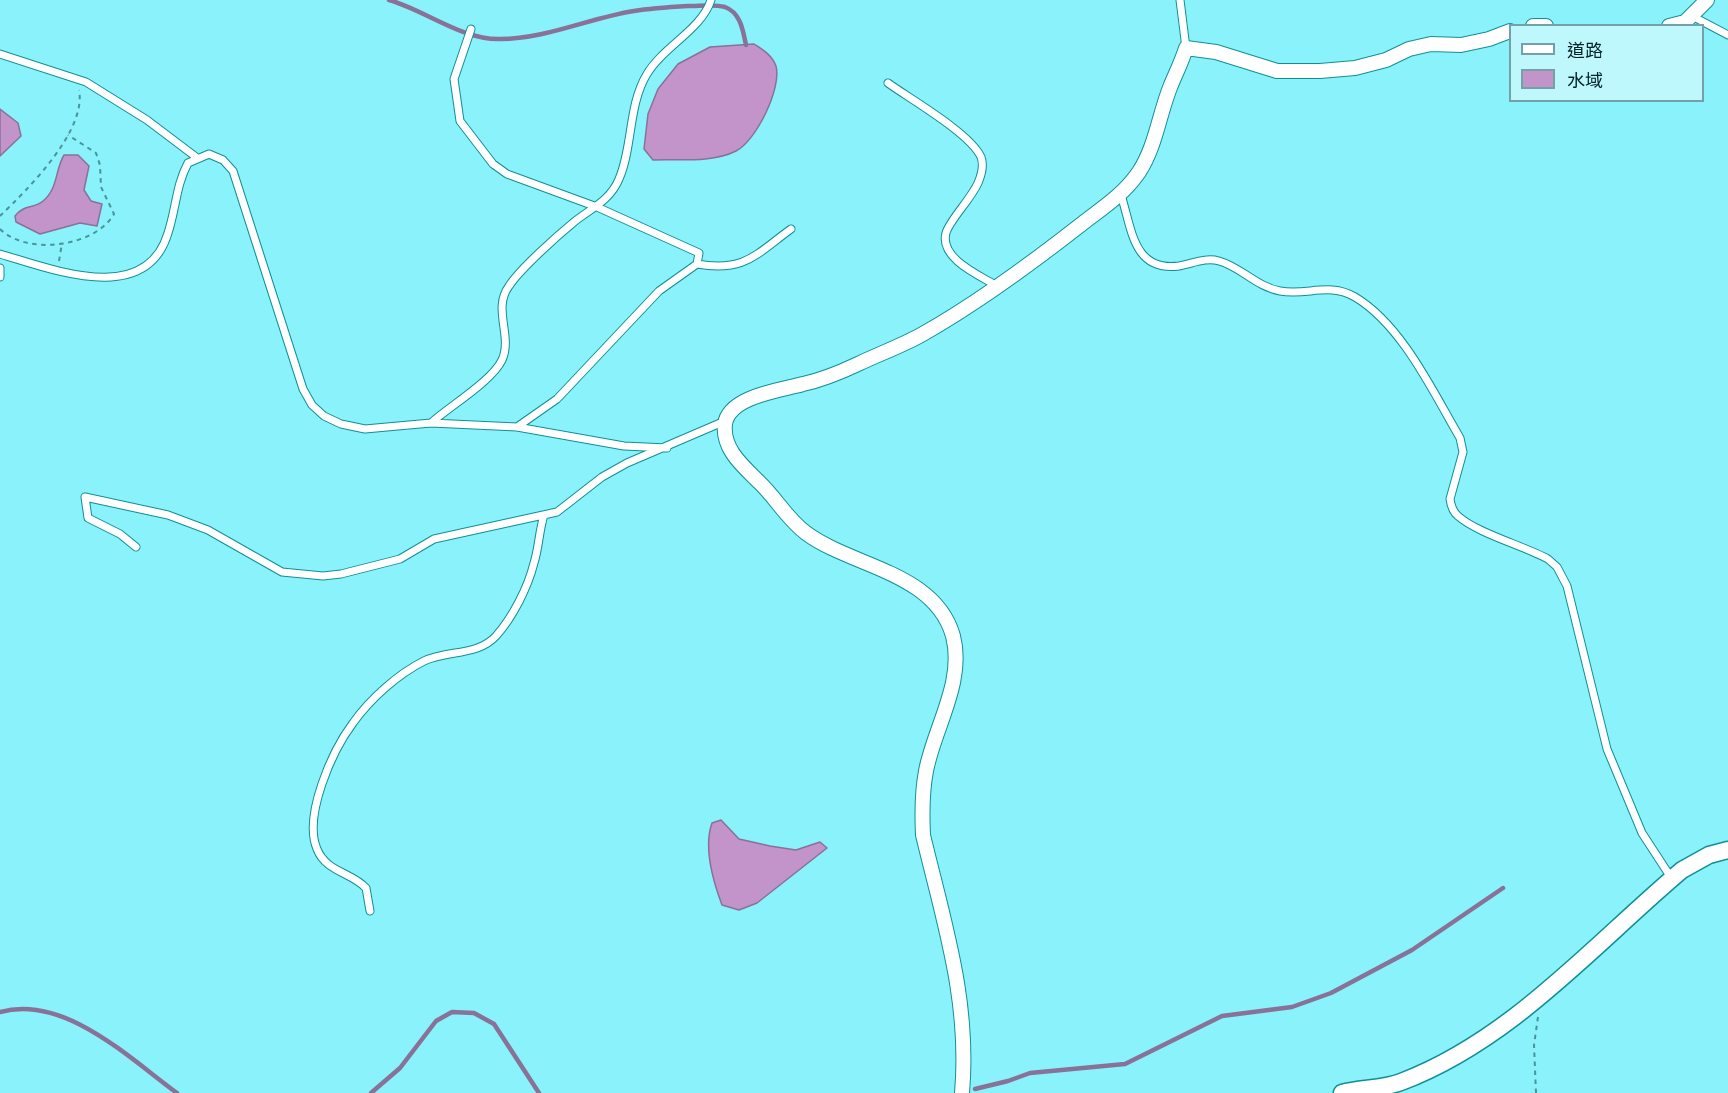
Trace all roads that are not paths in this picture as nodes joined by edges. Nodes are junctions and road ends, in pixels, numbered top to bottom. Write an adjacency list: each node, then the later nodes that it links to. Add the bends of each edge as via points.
1 (711, 0): 14 (lane, via 703,18 645,76 619,180)
2 (1180, 0): 9 (lane)
3 (1707, 0): 4 (street)
4 (1692, 16): 5 (street); 8 (lane)
5 (1677, 24)
6 (471, 29): 14 (lane, via 454,79 460,121 493,164 507,174)
7 (1509, 31): 9 (street, via 1461,45 1409,49 1355,68 1320,71 1277,71 1216,52)
8 (1728, 35)
9 (1186, 48): 13 (street, via 1152,146 1140,171)
10 (0, 54): 12 (lane, via 86,82)
11 (888, 83): 20 (lane, via 952,128 982,159 981,176 973,195 946,234 947,247 956,260)
12 (196, 157): 16 (lane, via 181,177 168,234 159,254 147,268 132,276 72,275); 22 (lane, via 209,154 223,160 233,171 303,389 312,405 341,424 364,429)
13 (1120, 195): 20 (street); 28 (lane, via 1146,261 1169,266 1215,260 1280,291 1341,290 1382,317 1396,333 1460,438 1463,452 1451,507 1473,525 1548,559 1567,586 1607,748 1642,833)
14 (597, 207): 17 (lane, via 672,243 696,250); 22 (lane, via 562,232 510,284 502,296 502,360 492,374)
15 (791, 229): 17 (lane, via 747,261 723,268)
16 (0, 254)
17 (697, 264): 23 (lane, via 660,291 557,399)
18 (0, 268): 19 (lane)
19 (0, 277)
20 (997, 286): 21 (street, via 921,334 848,369 768,392 736,407)
21 (725, 421): 24 (lane); 30 (street, via 726,440 735,459 788,517 828,546 921,590 945,618 953,636 954,673 926,769 922,815 923,835 956,968 961,1003)
22 (431, 423): 23 (lane)
23 (517, 427): 24 (lane, via 624,446)
24 (667, 448): 25 (lane, via 619,467 568,506)
25 (544, 515): 26 (lane, via 434,538 400,559 323,576 282,572 208,530 168,515 85,497 88,519 120,534); 29 (lane, via 534,563 496,636 477,648 427,659 370,702 346,733 321,789 312,818 317,850 332,868 366,888)
26 (136, 547)
27 (1728, 850): 28 (street, via 1709,855)
28 (1672, 879): 31 (street, via 1542,993 1472,1048 1398,1083)
29 (370, 911)
30 (962, 1093)
31 (1342, 1093)

